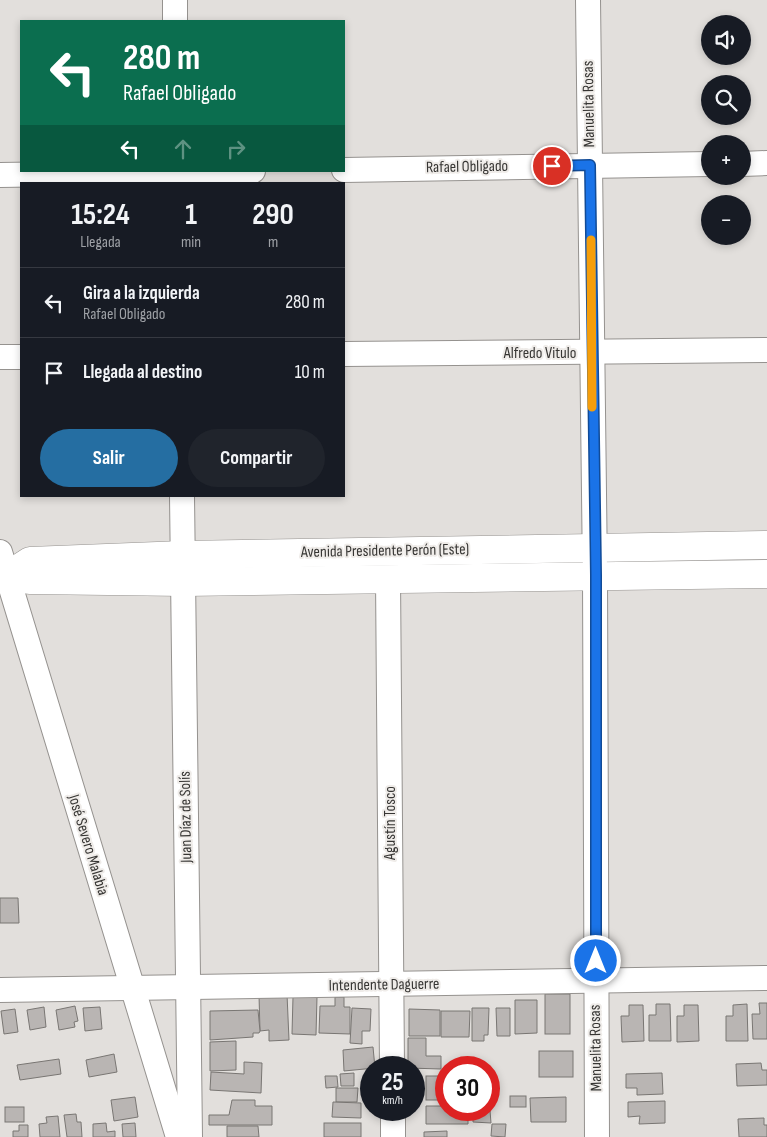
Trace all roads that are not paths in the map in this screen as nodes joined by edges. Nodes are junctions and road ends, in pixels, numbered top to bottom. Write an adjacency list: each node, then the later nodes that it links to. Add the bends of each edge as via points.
1 (175, 0): 3 (street)
2 (588, 0): 7 (street, Manuelita Rosas)
3 (176, 20)
4 (767, 163): 6 (street)
5 (701, 164): 7 (street, Rafael Obligado)
6 (751, 164)
7 (590, 165): 8 (street, Rafael Obligado); 13 (street, Manuelita Rosas)
8 (345, 170)
9 (238, 172): 11 (street)
10 (0, 175): 11 (street)
11 (177, 176)
12 (767, 350): 13 (street, Alfredo Vitulo)
13 (591, 353): 14 (street, Alfredo Vitulo); 19 (street, Manuelita Rosas)
14 (345, 354)
15 (20, 357): 16 (street)
16 (0, 358)
17 (182, 497): 20 (street, Juan Díaz de Solís)
18 (767, 545): 19 (main road, Avenida Presidente Perón (Este))
19 (595, 546): 20 (main road, Avenida Presidente Perón (Este)); 23 (street, Manuelita Rosas)
20 (183, 555): 21 (main road, Avenida Presidente Perón (Este), via 30,561); 25 (street, Juan Díaz de Solís)
21 (2, 568): 25 (main road, Avenida Presidente Perón (Este), via 31,580); 30 (street, José Severo Malabia)
22 (767, 574): 23 (main road, Avenida Presidente Perón (Este))
23 (596, 575): 24 (main road, Avenida Presidente Perón (Este)); 27 (street, Manuelita Rosas)
24 (388, 578): 25 (main road, Avenida Presidente Perón (Este)); 28 (street, Agustín Tosco)
25 (184, 582): 29 (street, Juan Díaz de Solís)
26 (767, 978): 27 (street, Intendente Daguerre)
27 (596, 980): 28 (street, Intendente Daguerre); 37 (street, Manuelita Rosas)
28 (391, 985): 29 (street, Intendente Daguerre); 32 (street, Agustín Tosco)
29 (187, 987): 30 (street, Intendente Daguerre); 35 (street, Juan Díaz de Solís)
30 (131, 988): 31 (street, Intendente Daguerre); 34 (street, José Severo Malabia)
31 (0, 990)
32 (392, 1056)
33 (393, 1121): 36 (street)
34 (178, 1137)
35 (190, 1137)
36 (393, 1137)
37 (597, 1137)

